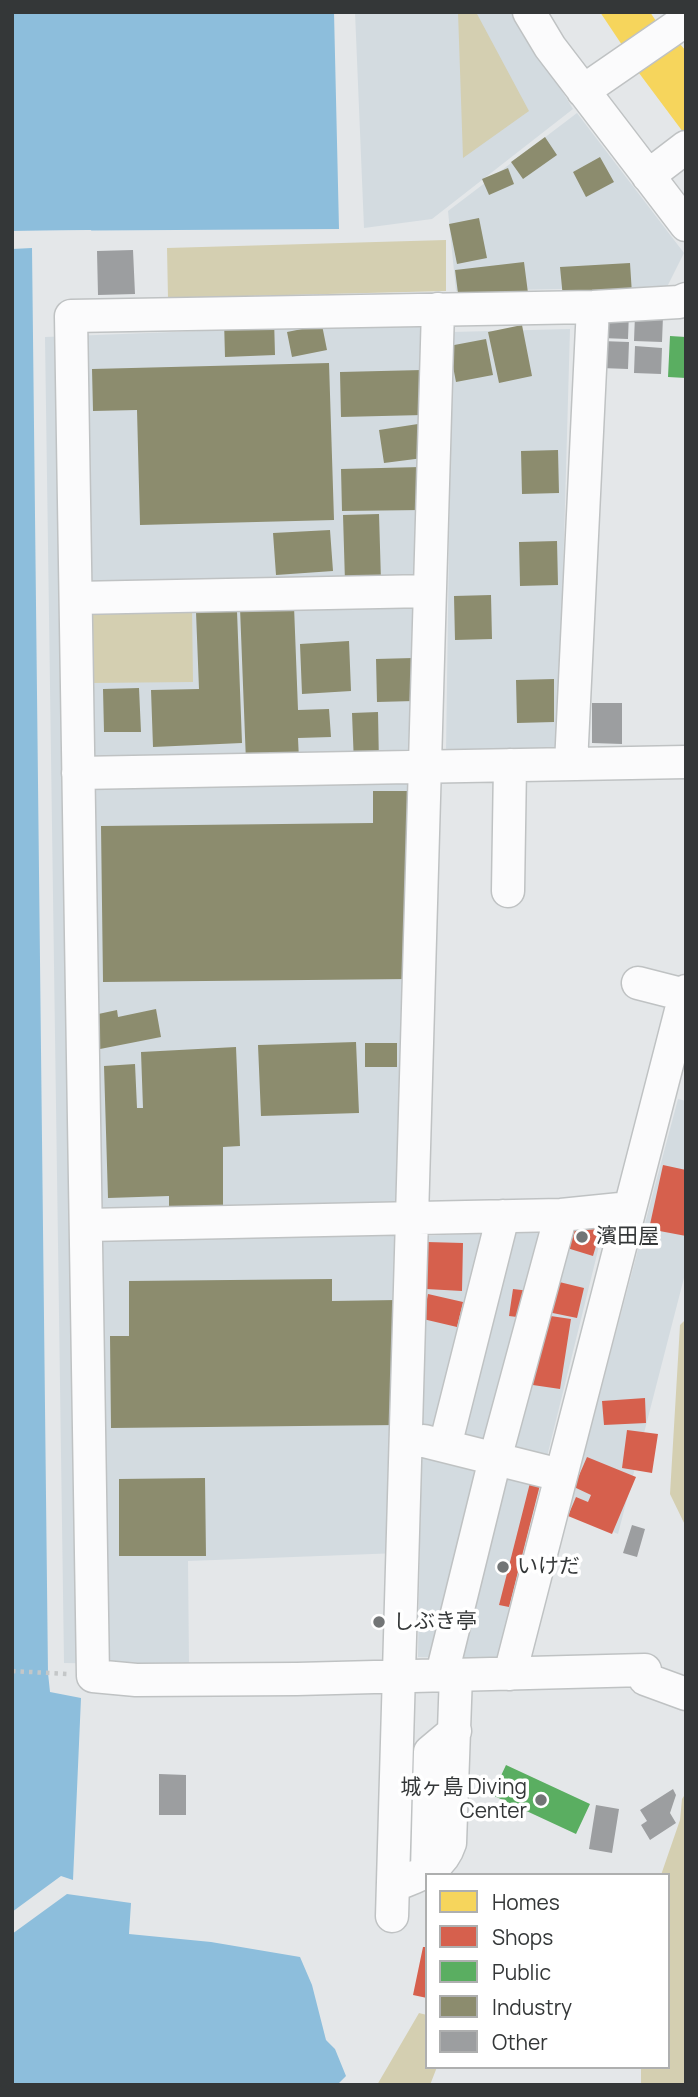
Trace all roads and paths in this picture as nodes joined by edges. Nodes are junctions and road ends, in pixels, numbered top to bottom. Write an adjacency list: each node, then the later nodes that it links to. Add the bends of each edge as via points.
1 (529, 12): 3 (street)
2 (686, 20): 3 (street)
3 (583, 91): 5 (street)
4 (686, 147): 5 (street)
5 (648, 176): 6 (street)
6 (686, 225)
7 (686, 299): 8 (street)
8 (593, 307): 9 (street); 13 (street)
9 (438, 309): 10 (street); 11 (street, via 71,316)
10 (429, 592): 11 (street); 14 (street)
11 (76, 598): 16 (street)
12 (686, 762): 13 (street)
13 (571, 764): 15 (street)
14 (425, 765): 15 (street); 16 (street); 23 (street)
15 (510, 765): 17 (street)
16 (78, 773): 24 (street)
17 (508, 891)
18 (638, 983): 19 (street)
19 (685, 993): 20 (street)
20 (629, 1208): 21 (street); 28 (street)
21 (561, 1215): 22 (street); 27 (street)
22 (503, 1216): 23 (street); 26 (street)
23 (412, 1219): 24 (street); 25 (street)
24 (87, 1225): 33 (street)
25 (406, 1436): 26 (street); 32 (street)
26 (445, 1446): 27 (street)
27 (495, 1459): 28 (street); 30 (street)
28 (560, 1475): 31 (street)
29 (12, 1671): 33 (path)
30 (449, 1674): 31 (street); 32 (street); 32 (street, via 455,1731 450,1843 446,1857 393,1901)
31 (510, 1674): 34 (street, via 645,1670 645,1679)
32 (399, 1675): 33 (street, via 149,1680)
33 (93, 1676)
34 (686, 1694)

